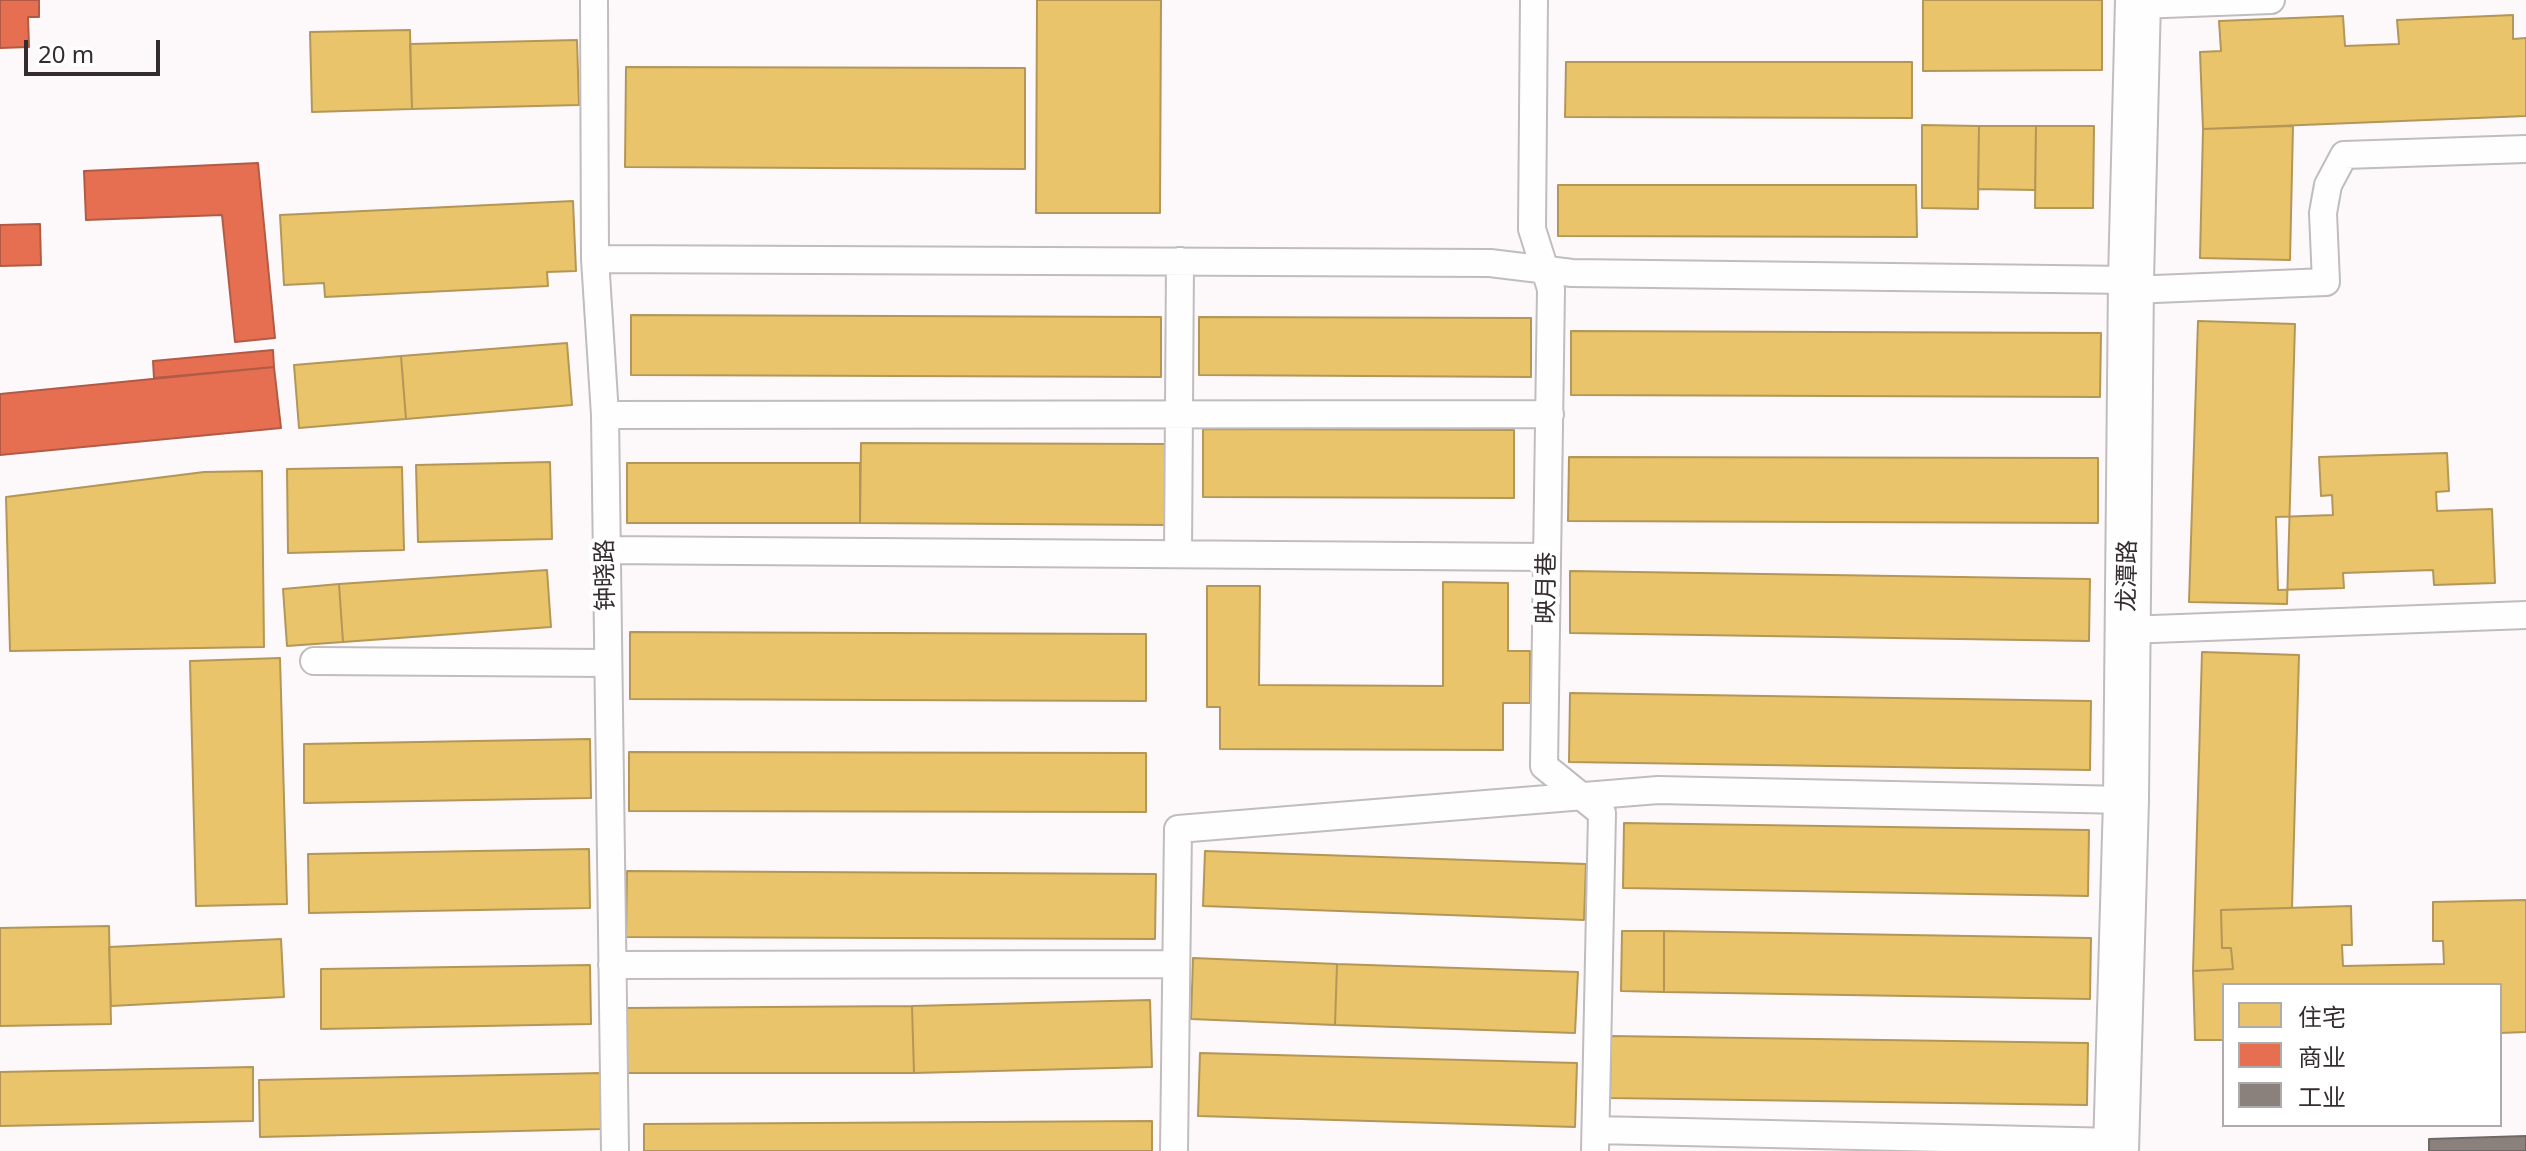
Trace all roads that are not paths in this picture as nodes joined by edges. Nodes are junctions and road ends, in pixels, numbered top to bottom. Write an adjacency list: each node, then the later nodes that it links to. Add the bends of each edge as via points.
1 (594, 0): 6 (lane, 钟晓路)
2 (1534, 0): 8 (lane, 映月巷, via 1532,229)
3 (2271, 0): 4 (lane)
4 (2138, 3): 9 (street, 龙潭路)
5 (2526, 149): 9 (lane, via 2344,155 2328,185 2323,213 2326,282)
6 (595, 259): 7 (lane); 11 (lane, 钟晓路)
7 (1180, 261): 8 (lane, via 1490,263); 12 (lane)
8 (1545, 270): 9 (lane); 10 (lane, 映月巷, via 1551,289)
9 (2131, 285): 17 (street, 龙潭路)
10 (1550, 414): 12 (lane); 15 (lane, 映月巷)
11 (605, 415): 12 (lane); 13 (lane, 钟晓路)
12 (1179, 415): 14 (lane)
13 (605, 550): 14 (lane); 19 (lane, 钟晓路)
14 (1178, 554): 15 (lane)
15 (1547, 557): 20 (lane, 映月巷, via 1544,766)
16 (2526, 615): 17 (lane)
17 (2127, 630): 21 (street, 龙潭路)
18 (314, 661): 19 (lane)
19 (607, 663): 23 (lane, 钟晓路)
20 (1583, 797): 21 (lane, via 1658,790); 22 (lane, via 1178,829); 24 (lane, 映月巷, via 1602,813)
21 (2126, 800): 25 (street, 龙潭路)
22 (1176, 964): 23 (lane); 27 (lane)
23 (612, 965): 26 (lane, 钟晓路)
24 (1595, 1140): 25 (lane)
25 (2117, 1147)
26 (615, 1151)
27 (1174, 1151)

